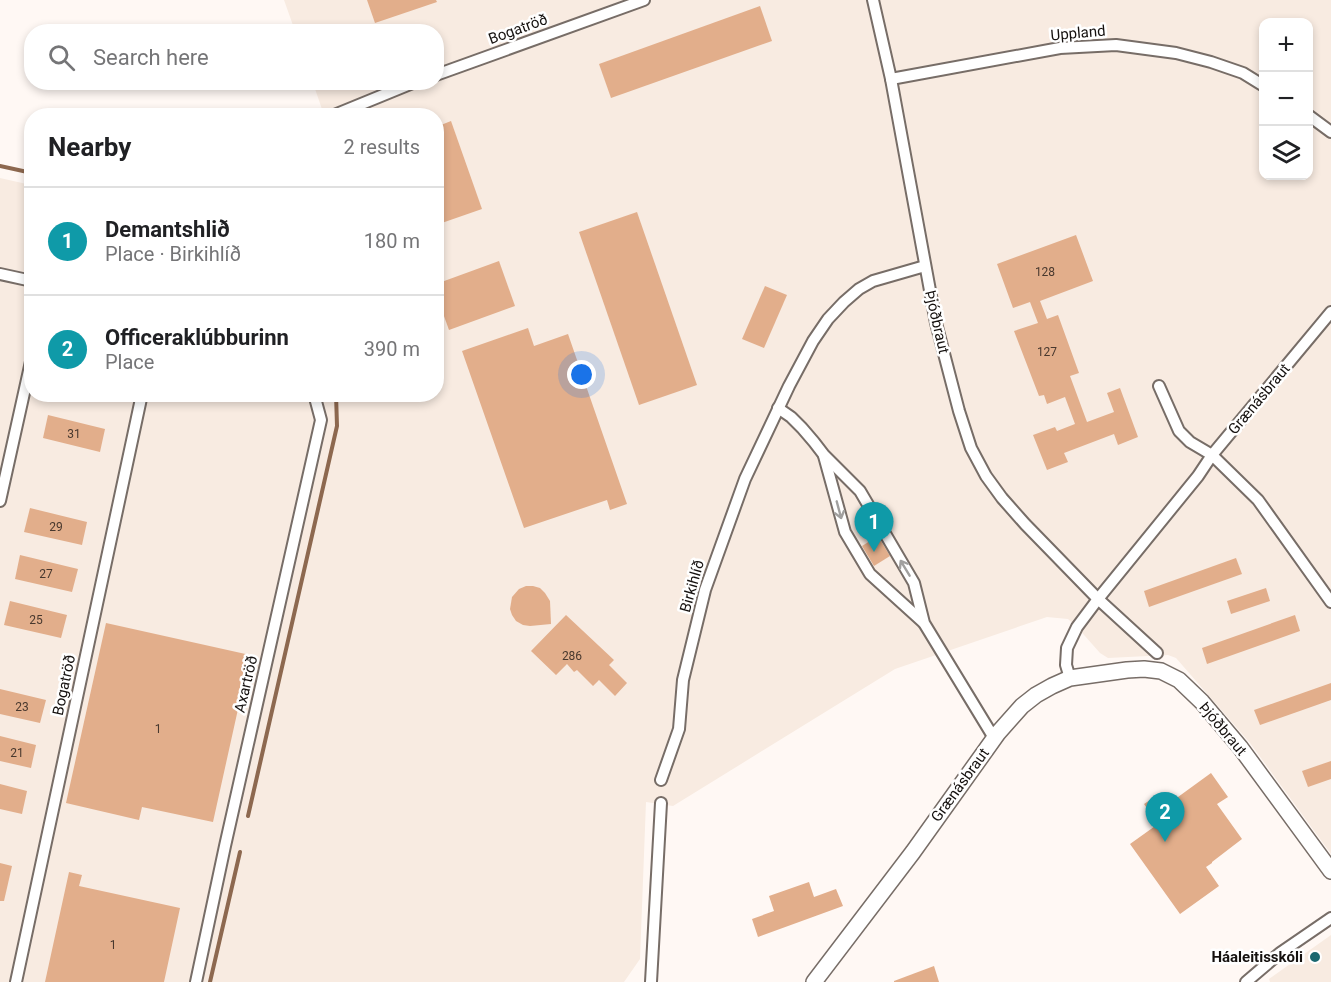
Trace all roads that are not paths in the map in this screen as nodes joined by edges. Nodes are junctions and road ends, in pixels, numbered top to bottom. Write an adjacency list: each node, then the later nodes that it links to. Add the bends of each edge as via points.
1 (644, 0): 3 (street, Bogatröð)
2 (873, 0): 4 (street, Þjóðbraut)
3 (444, 72)
4 (891, 79): 5 (street, Uppland, via 1060,48 1116,45 1211,62); 10 (street, Þjóðbraut)
5 (1259, 84)
6 (395, 90): 7 (street)
7 (352, 108)
8 (1313, 119): 9 (street)
9 (1331, 132)
10 (925, 266): 18 (street, Birkihlíð, via 873,281 844,302 813,341); 22 (street, Þjóðbraut, via 958,411 971,448 1002,498)
11 (0, 274): 12 (street)
12 (24, 279)
13 (1331, 312): 20 (street, Grænásbraut)
14 (1159, 386): 20 (street, via 1179,431)
15 (24, 393): 21 (street)
16 (140, 402): 32 (street, Bogatröð)
17 (316, 402): 33 (street, Axartröð, via 321,420)
18 (778, 408): 19 (street, via 802,428); 28 (street, Birkihlíð, via 745,479 705,590 683,680 679,729)
19 (824, 455): 24 (street, one-way to 19, via 914,583 860,492); 24 (street, one-way to 24, via 844,532 870,574)
20 (1212, 455): 22 (street, Grænásbraut); 23 (street, via 1258,500)
21 (0, 501)
22 (1098, 599): 25 (street); 26 (street, Grænásbraut, via 1067,648)
23 (1331, 602)
24 (924, 623): 27 (street)
25 (1157, 653)
26 (1070, 678): 27 (street, Grænásbraut, via 1022,706); 30 (street, Þjóðbraut, via 1144,669 1161,671 1179,681 1240,747)
27 (994, 738): 35 (street, Grænásbraut)
28 (661, 780)
29 (661, 804): 34 (street)
30 (1331, 871)
31 (1331, 918): 36 (street)
32 (16, 982)
33 (196, 982)
34 (651, 982)
35 (814, 982)
36 (1246, 982)

